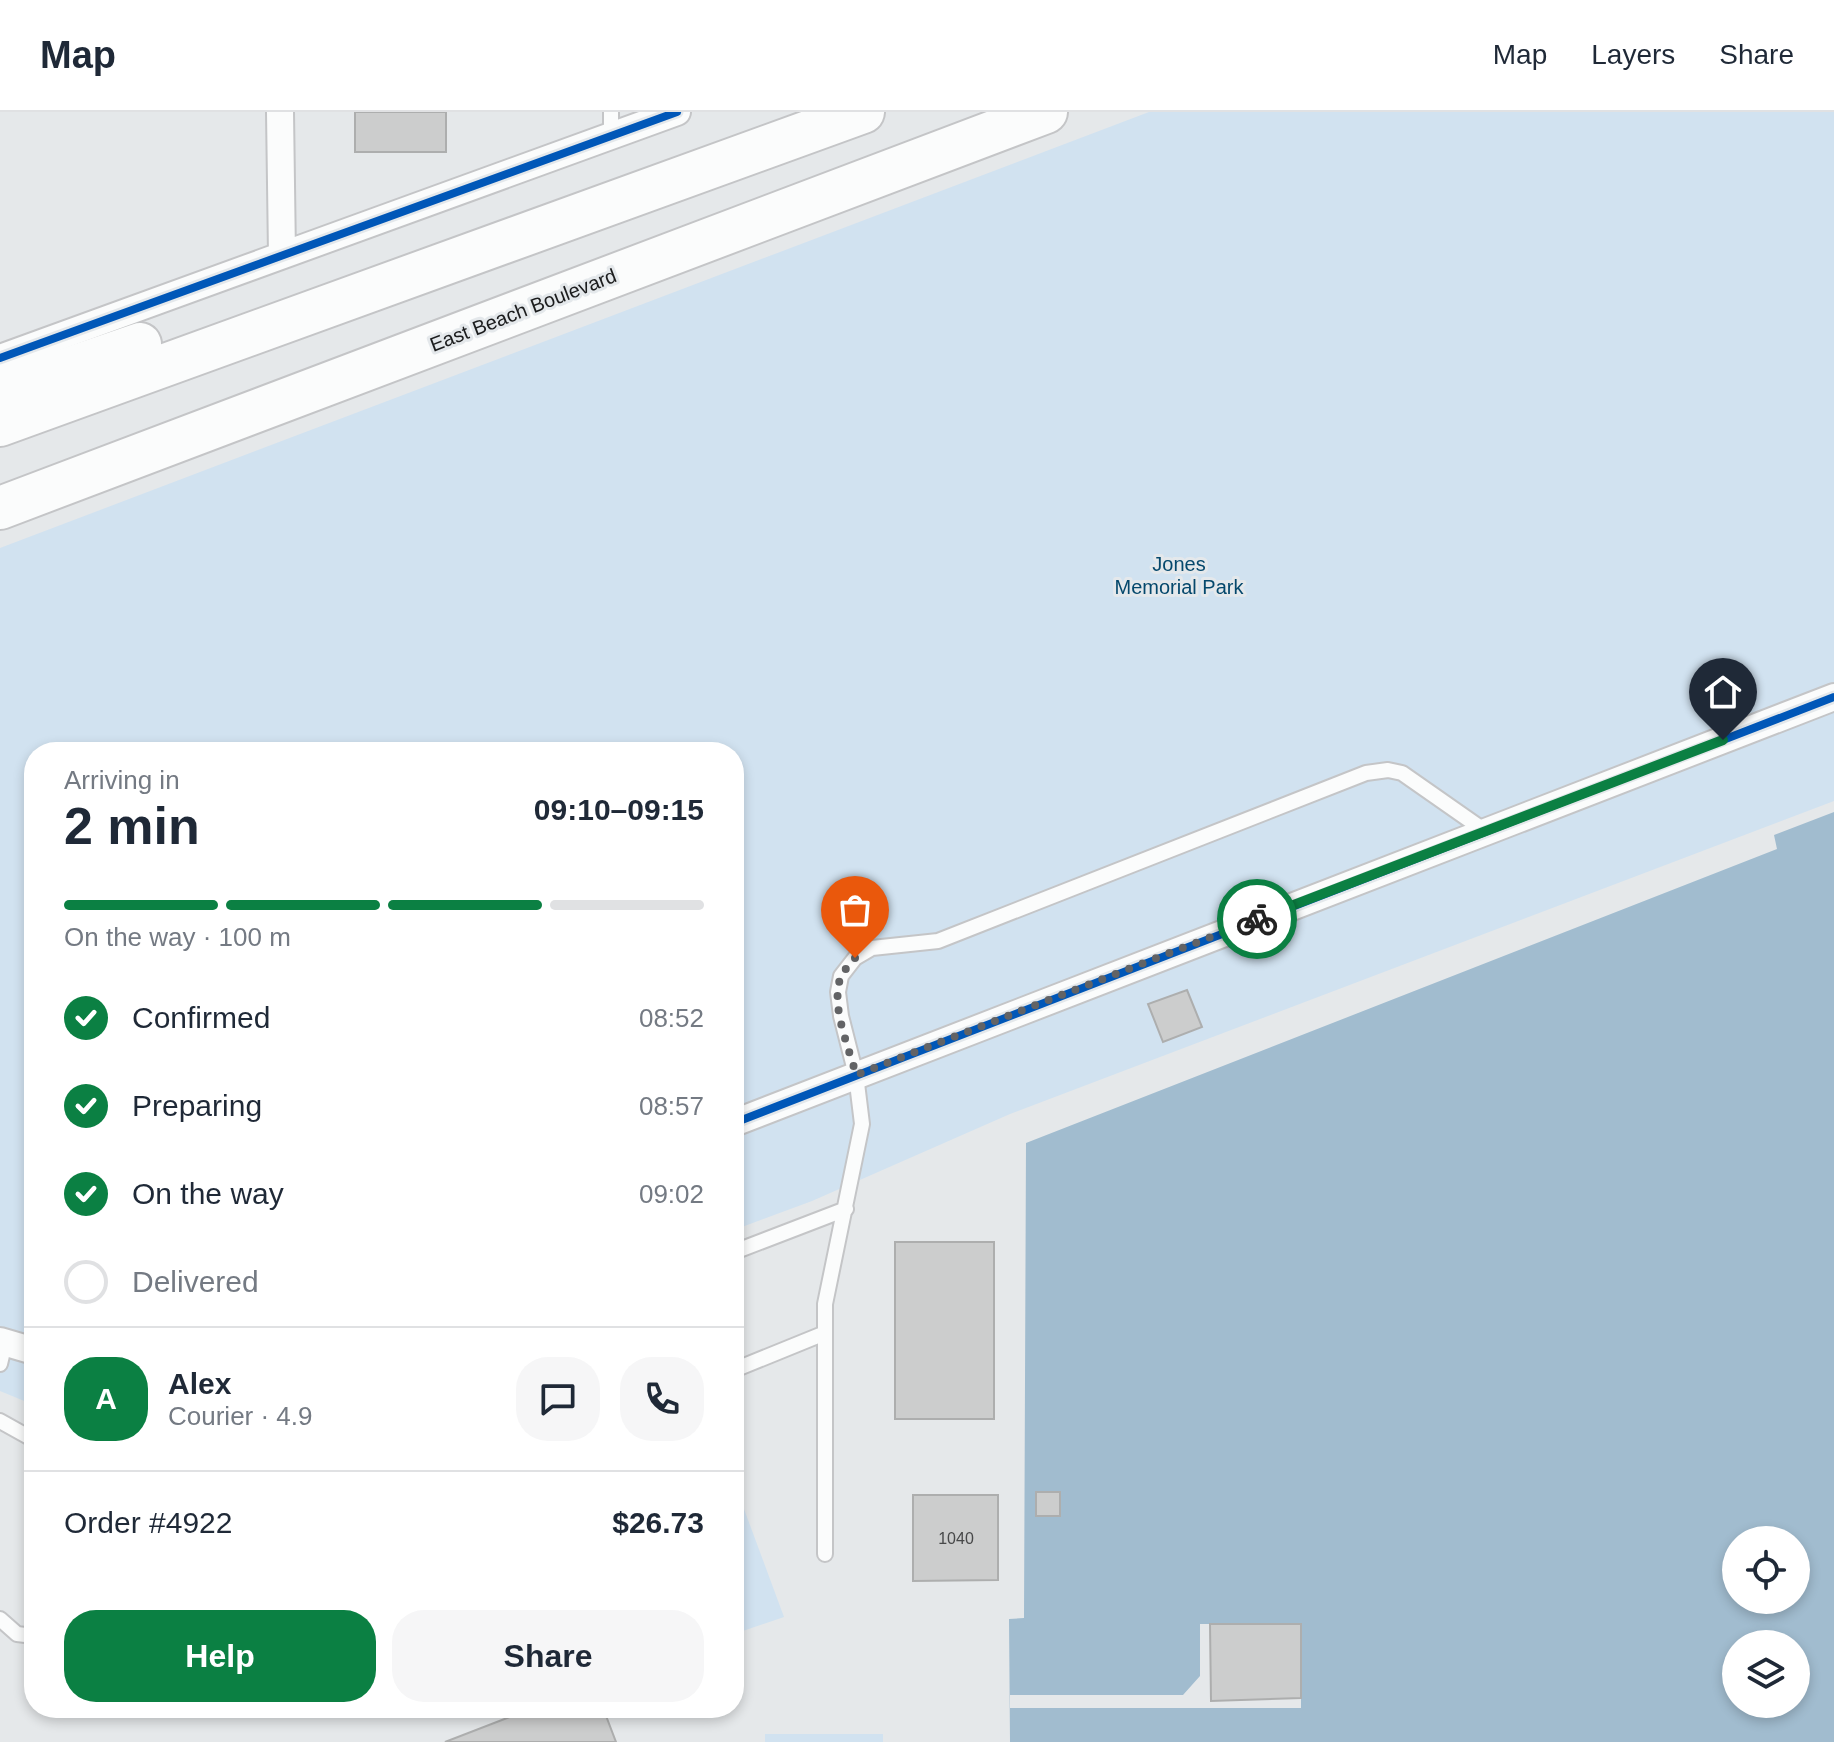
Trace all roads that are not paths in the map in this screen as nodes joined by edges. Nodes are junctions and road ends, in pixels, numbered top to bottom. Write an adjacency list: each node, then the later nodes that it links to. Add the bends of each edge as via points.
1 (280, 112): 7 (street)
2 (677, 112): 5 (street)
3 (863, 112): 6 (main road)
4 (1046, 112): 11 (main road, East Beach Boulevard)
5 (611, 124): 7 (street)
6 (569, 219): 9 (main road, via 481,227); 10 (main road)
7 (282, 255): 8 (street)
8 (0, 358)
9 (0, 392)
10 (0, 425)
11 (0, 508)
12 (1834, 697): 13 (street)
13 (1485, 831): 14 (street); 14 (lane, via 1402,773 1366,773 938,941 872,948 841,976 838,992)
14 (856, 1075): 15 (street); 16 (lane, via 862,1124)
15 (744, 1119)
16 (846, 1209): 17 (lane); 18 (lane, via 825,1304)
17 (744, 1248)
18 (825, 1333): 21 (lane); 24 (lane)
19 (2, 1349): 20 (street)
20 (24, 1350)
21 (744, 1366)
22 (0, 1421): 23 (lane)
23 (24, 1434)
24 (825, 1554)
25 (0, 1619): 26 (lane)
26 (24, 1635)

